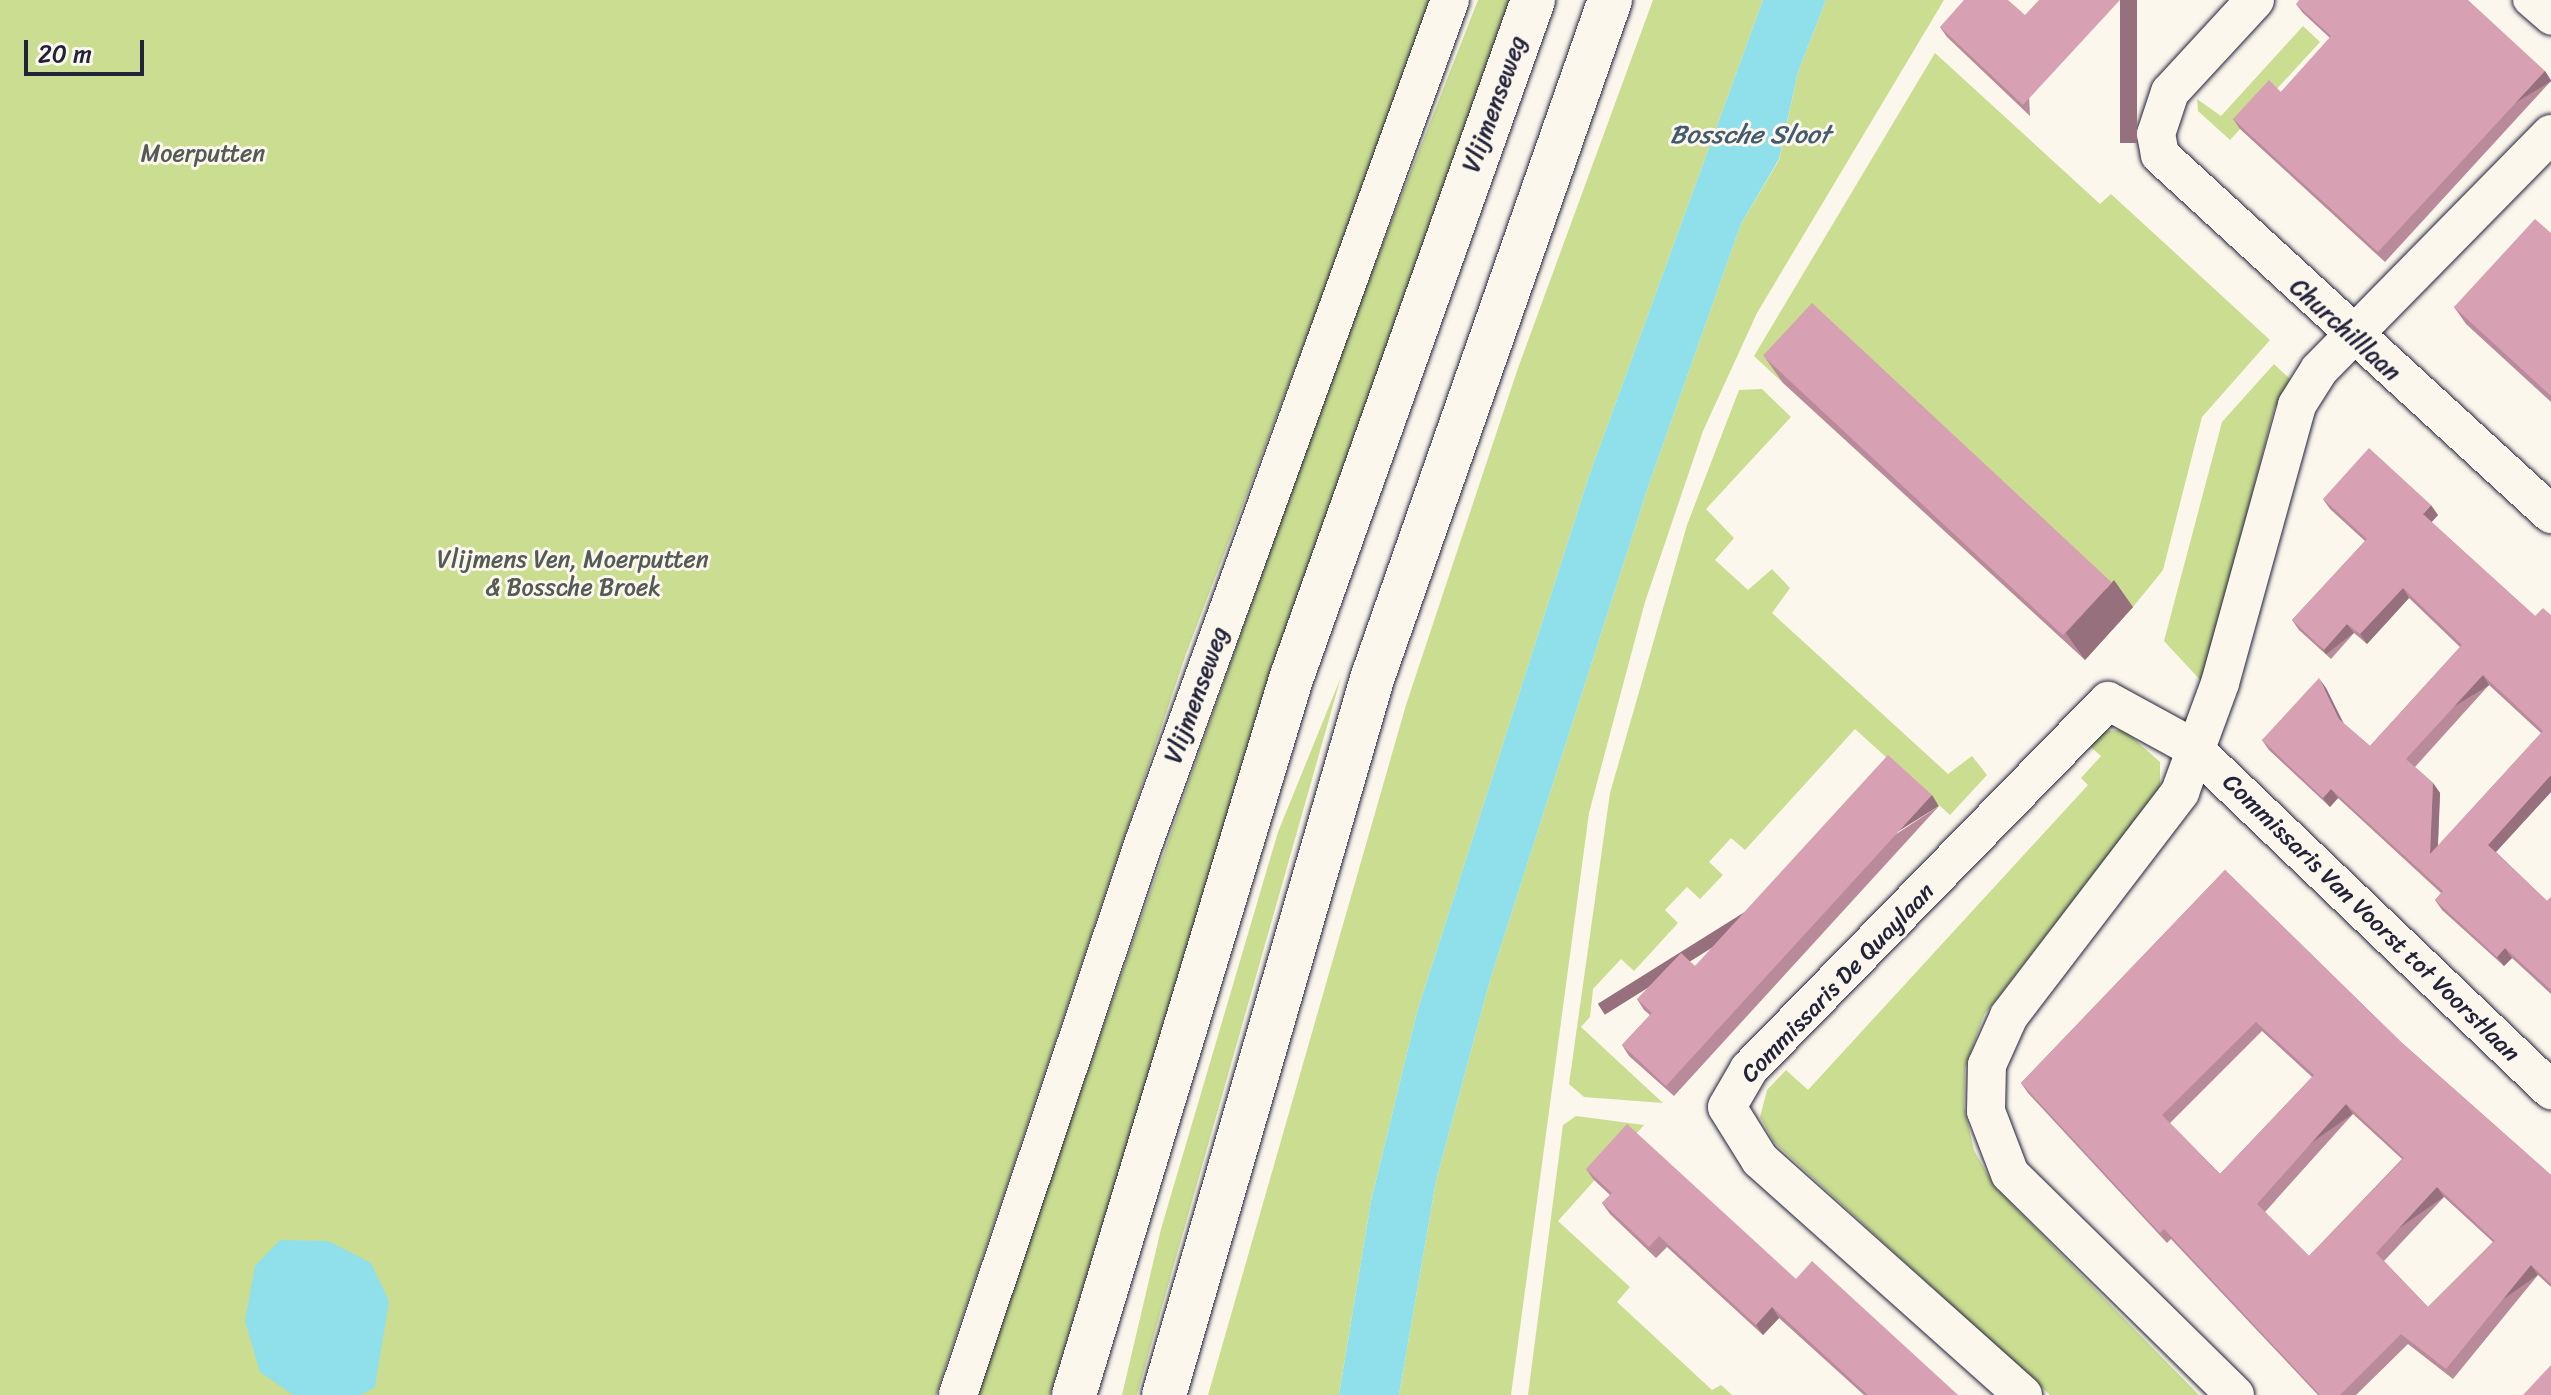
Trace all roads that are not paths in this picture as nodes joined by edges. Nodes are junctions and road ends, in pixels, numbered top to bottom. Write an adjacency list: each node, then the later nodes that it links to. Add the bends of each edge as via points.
1 (1450, 0): 12 (street, Vlijmenseweg, via 1144,842)
2 (1533, 0): 13 (main road, Vlijmenseweg, via 1291,679)
3 (1610, 0): 14 (main road, via 1467,390 1372,679)
4 (2255, 0): 8 (street, Churchilllaan, via 2170,92 2156,134 2172,172)
5 (2528, 0): 6 (street)
6 (2551, 20)
7 (2551, 134): 8 (street)
8 (2355, 340): 9 (street, Churchilllaan); 10 (street, via 2319,370 2297,405 2220,683)
9 (2551, 514)
10 (2192, 747): 11 (street, Commissaris Van Voorst tot Voorstlaan); 15 (street, Commissaris De Quaylaan, via 2108,701 1749,1069 1727,1107 1760,1160); 16 (street, via 2180,792 2009,1016 1987,1065 1986,1111 2010,1174)
11 (2551, 1090)
12 (958, 1395)
13 (1074, 1395)
14 (1164, 1395)
15 (2023, 1395)
16 (2235, 1395)

